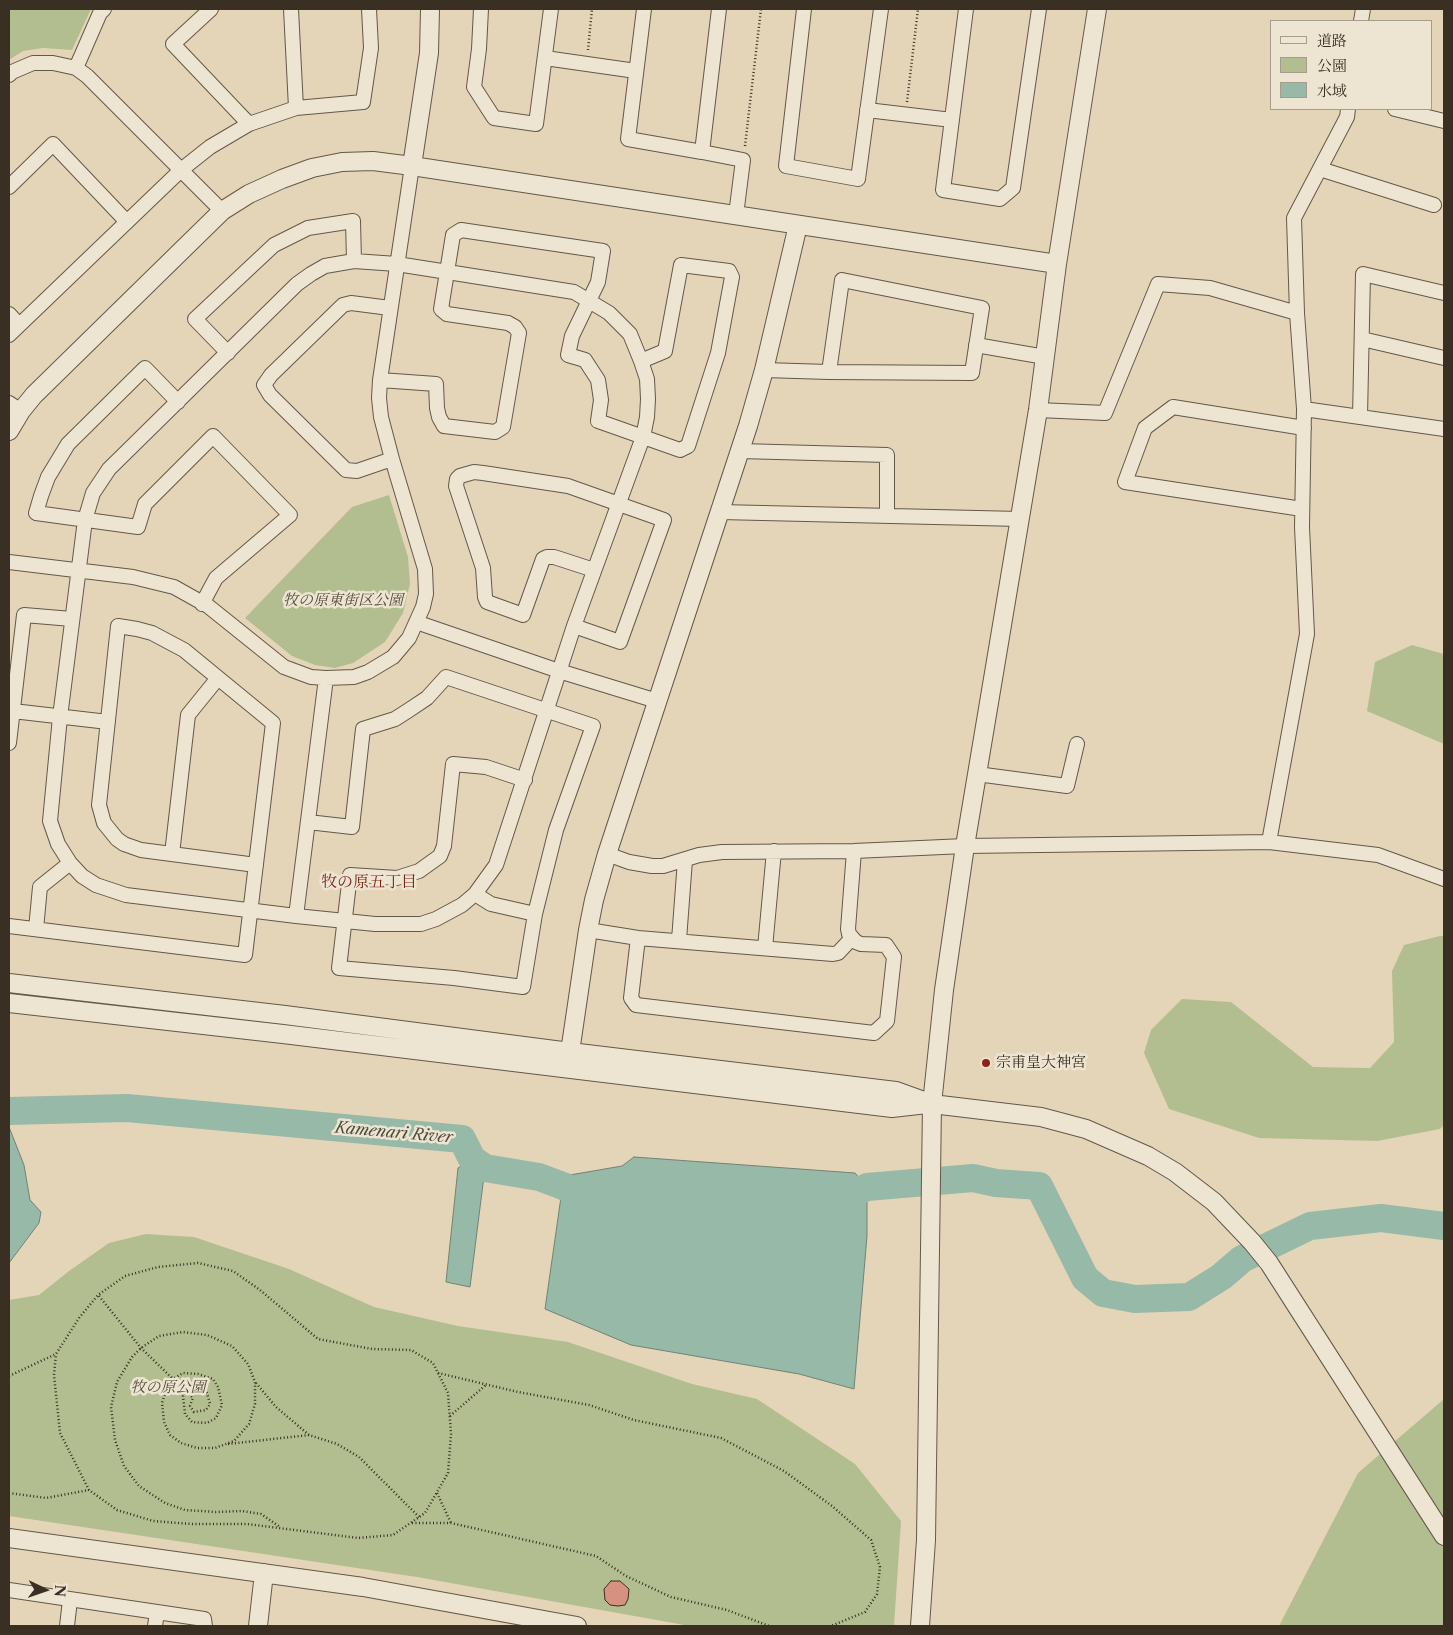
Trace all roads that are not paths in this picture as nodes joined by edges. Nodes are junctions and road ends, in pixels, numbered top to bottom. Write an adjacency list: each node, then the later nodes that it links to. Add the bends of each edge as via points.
1 (104, 9): 16 (street)
2 (211, 9): 25 (street, via 173,44)
3 (291, 9): 19 (street)
4 (369, 9): 19 (street, via 371,48 364,102)
5 (430, 9): 27 (street, via 429,53)
6 (481, 9): 15 (street, via 474,87 494,118 536,124)
7 (551, 9): 15 (street)
8 (644, 9): 17 (street)
9 (720, 9): 26 (street)
10 (804, 9): 20 (street, via 786,166 858,179)
11 (881, 9): 20 (street)
12 (966, 9): 23 (street)
13 (1039, 9): 23 (street, via 1013,188 1000,199 943,190)
14 (1097, 9): 38 (street)
15 (544, 58): 17 (street)
16 (76, 68): 18 (street, via 53,63 33,64); 29 (street)
17 (636, 72): 26 (street, via 628,138)
18 (9, 75)
19 (296, 108): 25 (street)
20 (867, 110): 23 (street)
21 (1348, 110): 28 (street)
22 (1399, 110): 24 (street)
23 (952, 120)
24 (1444, 121)
25 (249, 124): 29 (street, via 210,147)
26 (702, 152): 33 (street, via 743,160)
27 (412, 166): 32 (street, via 373,161 342,162 312,168 249,194); 33 (street); 37 (street)
28 (1320, 169): 31 (street); 43 (street, via 1294,218)
29 (181, 170): 32 (street); 34 (street)
30 (9, 187): 34 (street, via 53,144)
31 (1434, 205)
32 (222, 212): 57 (street, via 41,388)
33 (736, 215): 35 (street)
34 (127, 222): 45 (street)
35 (798, 225): 38 (street); 53 (street)
36 (354, 261): 37 (street); 49 (street, via 325,266 297,284); 49 (street, via 353,222 308,228 274,244 195,319)
37 (397, 264): 39 (street); 42 (street)
38 (1057, 264): 50 (street)
39 (447, 272): 41 (street, via 574,292); 41 (street, via 453,235 461,230 604,251 598,282); 55 (street, via 441,309 447,314 508,323 519,333 503,427 495,432 444,426 437,408 436,384)
40 (1444, 293): 47 (street, via 1363,274)
41 (588, 300): 52 (street, via 609,313 630,334); 64 (street, via 572,336 568,355 585,360 598,380 601,400 598,421)
42 (390, 308): 55 (street); 66 (street, via 351,303 343,305 272,374 264,386 346,470 358,471)
43 (1297, 313): 58 (street); 59 (street, via 1210,288 1158,284 1105,413)
44 (9, 314): 45 (street)
45 (19, 325): 46 (street)
46 (9, 335)
47 (1362, 339): 51 (street); 60 (street)
48 (976, 345): 50 (street); 54 (street, via 972,373); 54 (street, via 982,308 842,280)
49 (228, 354): 56 (street)
50 (1045, 357): 59 (street)
51 (1444, 358)
52 (641, 360): 64 (street, via 648,399); 64 (street, via 665,351 682,266 729,271 732,277 718,353 688,446 680,450)
53 (764, 370): 54 (street); 65 (street)
54 (829, 372)
55 (380, 380): 66 (street, via 381,417)
56 (178, 402): 72 (street, via 110,469 93,493); 72 (street, via 145,368 68,444 48,477 36,513)
57 (15, 407): 63 (street)
58 (1304, 409): 60 (street); 61 (street)
59 (1038, 410): 71 (street)
60 (1360, 417): 62 (street)
61 (1304, 428): 68 (street); 68 (street, via 1173,406 1145,428 1125,482)
62 (1444, 429)
63 (9, 431)
64 (643, 438): 67 (street)
65 (740, 451): 69 (street); 70 (street, via 888,455)
66 (392, 459): 78 (street, via 425,569 426,594)
67 (619, 503): 74 (street); 74 (street, via 568,486 483,473 474,472 457,479 456,486 483,568 487,602 523,615 543,559 547,557); 79 (street, via 664,520 620,642)
68 (1302, 509): 93 (street, via 1307,634)
69 (720, 512): 70 (street); 83 (street)
70 (887, 516): 71 (street)
71 (1020, 519): 90 (street)
72 (84, 520): 75 (street); 76 (street, via 138,527 145,504 213,436 290,515 216,578)
73 (9, 562): 75 (street)
74 (594, 570): 79 (street)
75 (78, 571): 76 (street, via 133,577 174,587); 77 (street)
76 (202, 604): 82 (street, via 284,667 311,677)
77 (72, 620): 84 (street, via 24,616); 86 (street)
78 (416, 622): 80 (street); 82 (street, via 401,649 381,665 354,677)
79 (574, 626): 80 (street)
80 (559, 671): 83 (street); 85 (street)
81 (218, 678): 87 (street, via 168,640 137,628 118,626); 97 (street, via 188,714); 101 (street, via 273,723)
82 (326, 678): 92 (street)
83 (657, 701): 98 (street)
84 (13, 711): 86 (street); 88 (street)
85 (546, 711): 91 (street); 92 (street, via 446,677 427,698 395,719 364,729 352,827); 105 (street, via 593,726 556,830)
86 (60, 717): 87 (street); 100 (street, via 50,821 58,844)
87 (108, 722): 97 (street, via 99,805 104,823 117,839 133,848)
88 (9, 742)
89 (1076, 744): 90 (street, via 1067,786)
90 (977, 774): 94 (street)
91 (525, 780): 103 (street, via 496,865); 107 (street, via 486,767 453,764 444,846 440,856 419,871 397,878 350,875)
92 (308, 822): 106 (street)
93 (1269, 842): 94 (street); 102 (street, via 1378,855)
94 (965, 846): 96 (street); 118 (street, via 944,990)
95 (774, 851): 96 (street); 99 (street, via 722,852); 114 (street)
96 (854, 851): 112 (street, via 848,929)
97 (172, 854): 101 (street)
98 (607, 854): 99 (street, via 652,866); 110 (street)
99 (685, 860): 113 (street)
100 (70, 863): 104 (street, via 96,885 126,895); 109 (street, via 40,887)
101 (256, 864): 104 (street)
102 (1444, 879)
103 (475, 894): 105 (street, via 491,904); 107 (street, via 462,906 421,924)
104 (250, 910): 106 (street); 109 (street, via 245,955)
105 (535, 914): 107 (street, via 523,987 339,968)
106 (296, 916): 107 (street)
107 (345, 922)
108 (9, 926): 109 (street)
109 (36, 929)
110 (588, 930): 111 (street); 117 (street)
111 (638, 938): 112 (street, via 631,998 636,1005 874,1033 887,1021 894,957 886,945 861,944); 113 (street)
112 (852, 938): 114 (street, via 833,954)
113 (679, 940): 114 (street)
114 (765, 948)
115 (9, 983): 117 (street)
116 (9, 1003): 118 (street, via 892,1108)
117 (570, 1052): 118 (street, via 896,1091)
118 (932, 1104): 119 (street, via 1041,1117 1086,1129 1148,1156 1214,1202 1269,1263); 129 (street, via 926,1540)
119 (1444, 1536)
120 (9, 1538): 121 (street)
121 (264, 1573): 127 (street); 128 (street, via 363,1587)
122 (9, 1590): 123 (street)
123 (70, 1600): 124 (street); 125 (street)
124 (156, 1620): 126 (street, via 204,1619)
125 (67, 1626)
126 (204, 1626)
127 (258, 1626)
128 (577, 1626)
129 (920, 1626)

